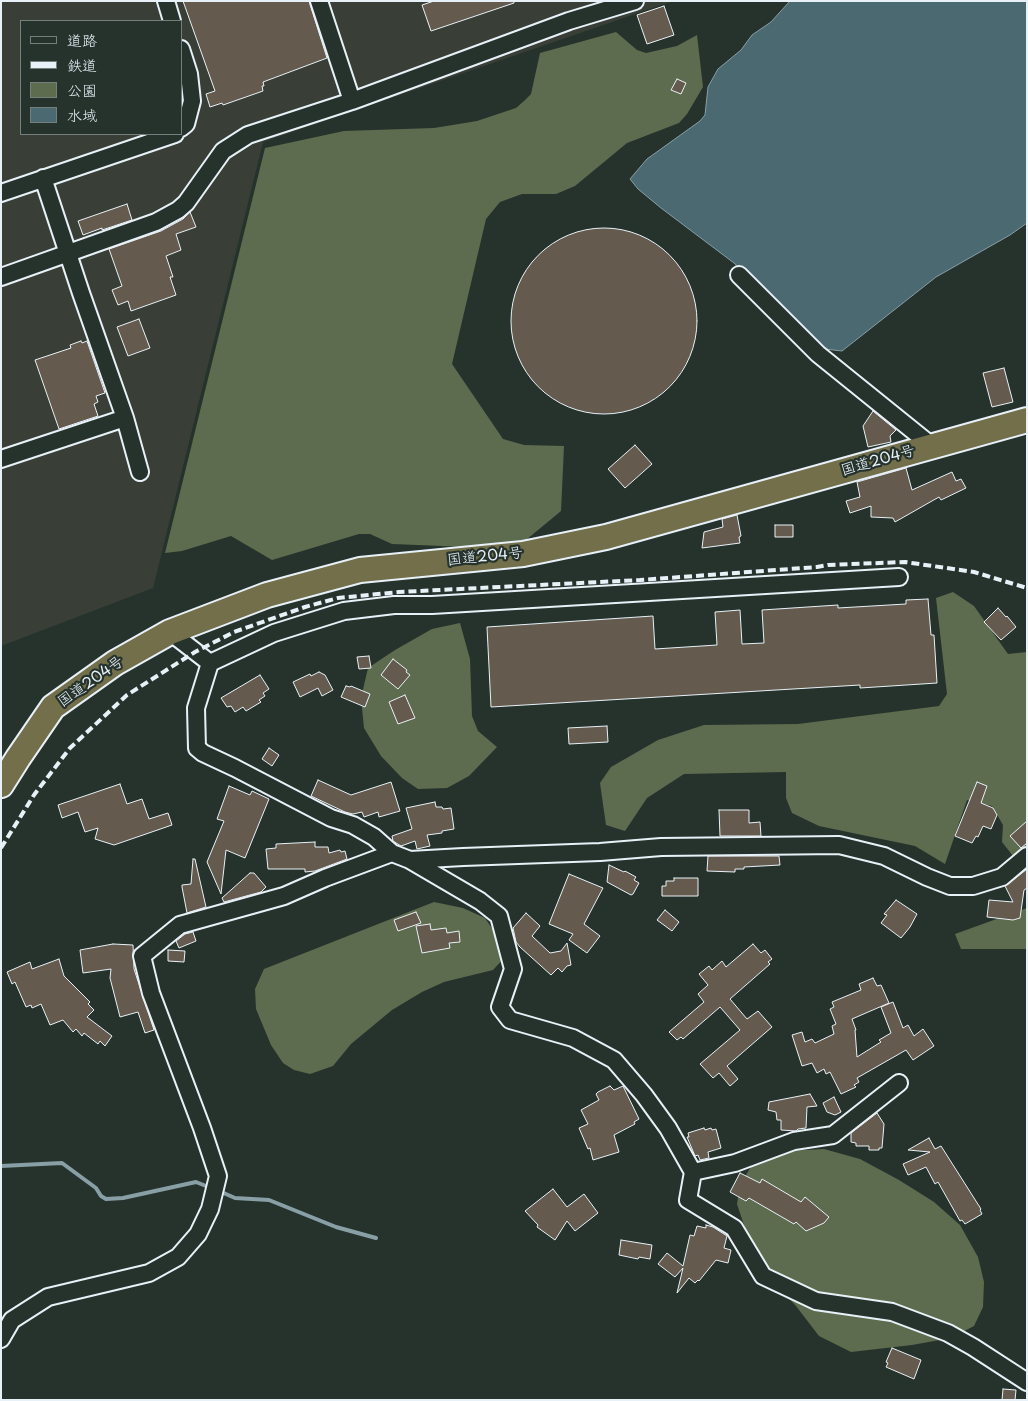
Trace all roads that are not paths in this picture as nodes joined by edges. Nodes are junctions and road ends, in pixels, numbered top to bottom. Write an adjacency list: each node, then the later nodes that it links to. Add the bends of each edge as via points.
1 (166, 1): 4 (street)
2 (319, 1): 6 (street)
3 (635, 1): 6 (street, via 569,21)
4 (172, 20)
5 (182, 52): 7 (street, via 192,101 186,124)
6 (352, 100): 11 (street, via 248,136 223,151 178,210 156,222)
7 (182, 127)
8 (172, 135): 9 (street)
9 (43, 178): 10 (street); 11 (street)
10 (1, 193)
11 (68, 254): 13 (street); 14 (street)
12 (739, 275): 16 (street, via 818,354)
13 (1, 277)
14 (125, 418): 17 (street); 18 (street)
15 (1027, 420): 16 (highway, 国道204号)
16 (932, 446): 20 (highway, 国道204号, via 606,537 523,554 360,570 267,595)
17 (1, 459)
18 (140, 472)
19 (898, 577): 21 (street, via 394,605 344,611 274,633)
20 (170, 632): 21 (street); 22 (highway, 国道204号, via 115,663 53,707)
21 (210, 663): 23 (street, via 196,708 197,748 331,818 353,825)
22 (1, 785)
23 (392, 853): 25 (street); 28 (street, via 284,896 180,926 142,956 151,992 218,1176 210,1210 198,1234 178,1257 149,1274 48,1297 12,1320)
24 (1027, 856): 25 (street, via 1002,876 973,886 950,886 884,856 839,845 661,847)
25 (410, 860): 27 (street, via 480,901 499,916 513,968 500,1007 510,1020 573,1038 614,1060 668,1128)
26 (899, 1082): 27 (street, via 833,1135 794,1141 735,1163)
27 (693, 1172): 29 (street, via 688,1200 734,1228 763,1276 816,1301 892,1312 948,1333)
28 (1, 1339)
29 (1027, 1382)

